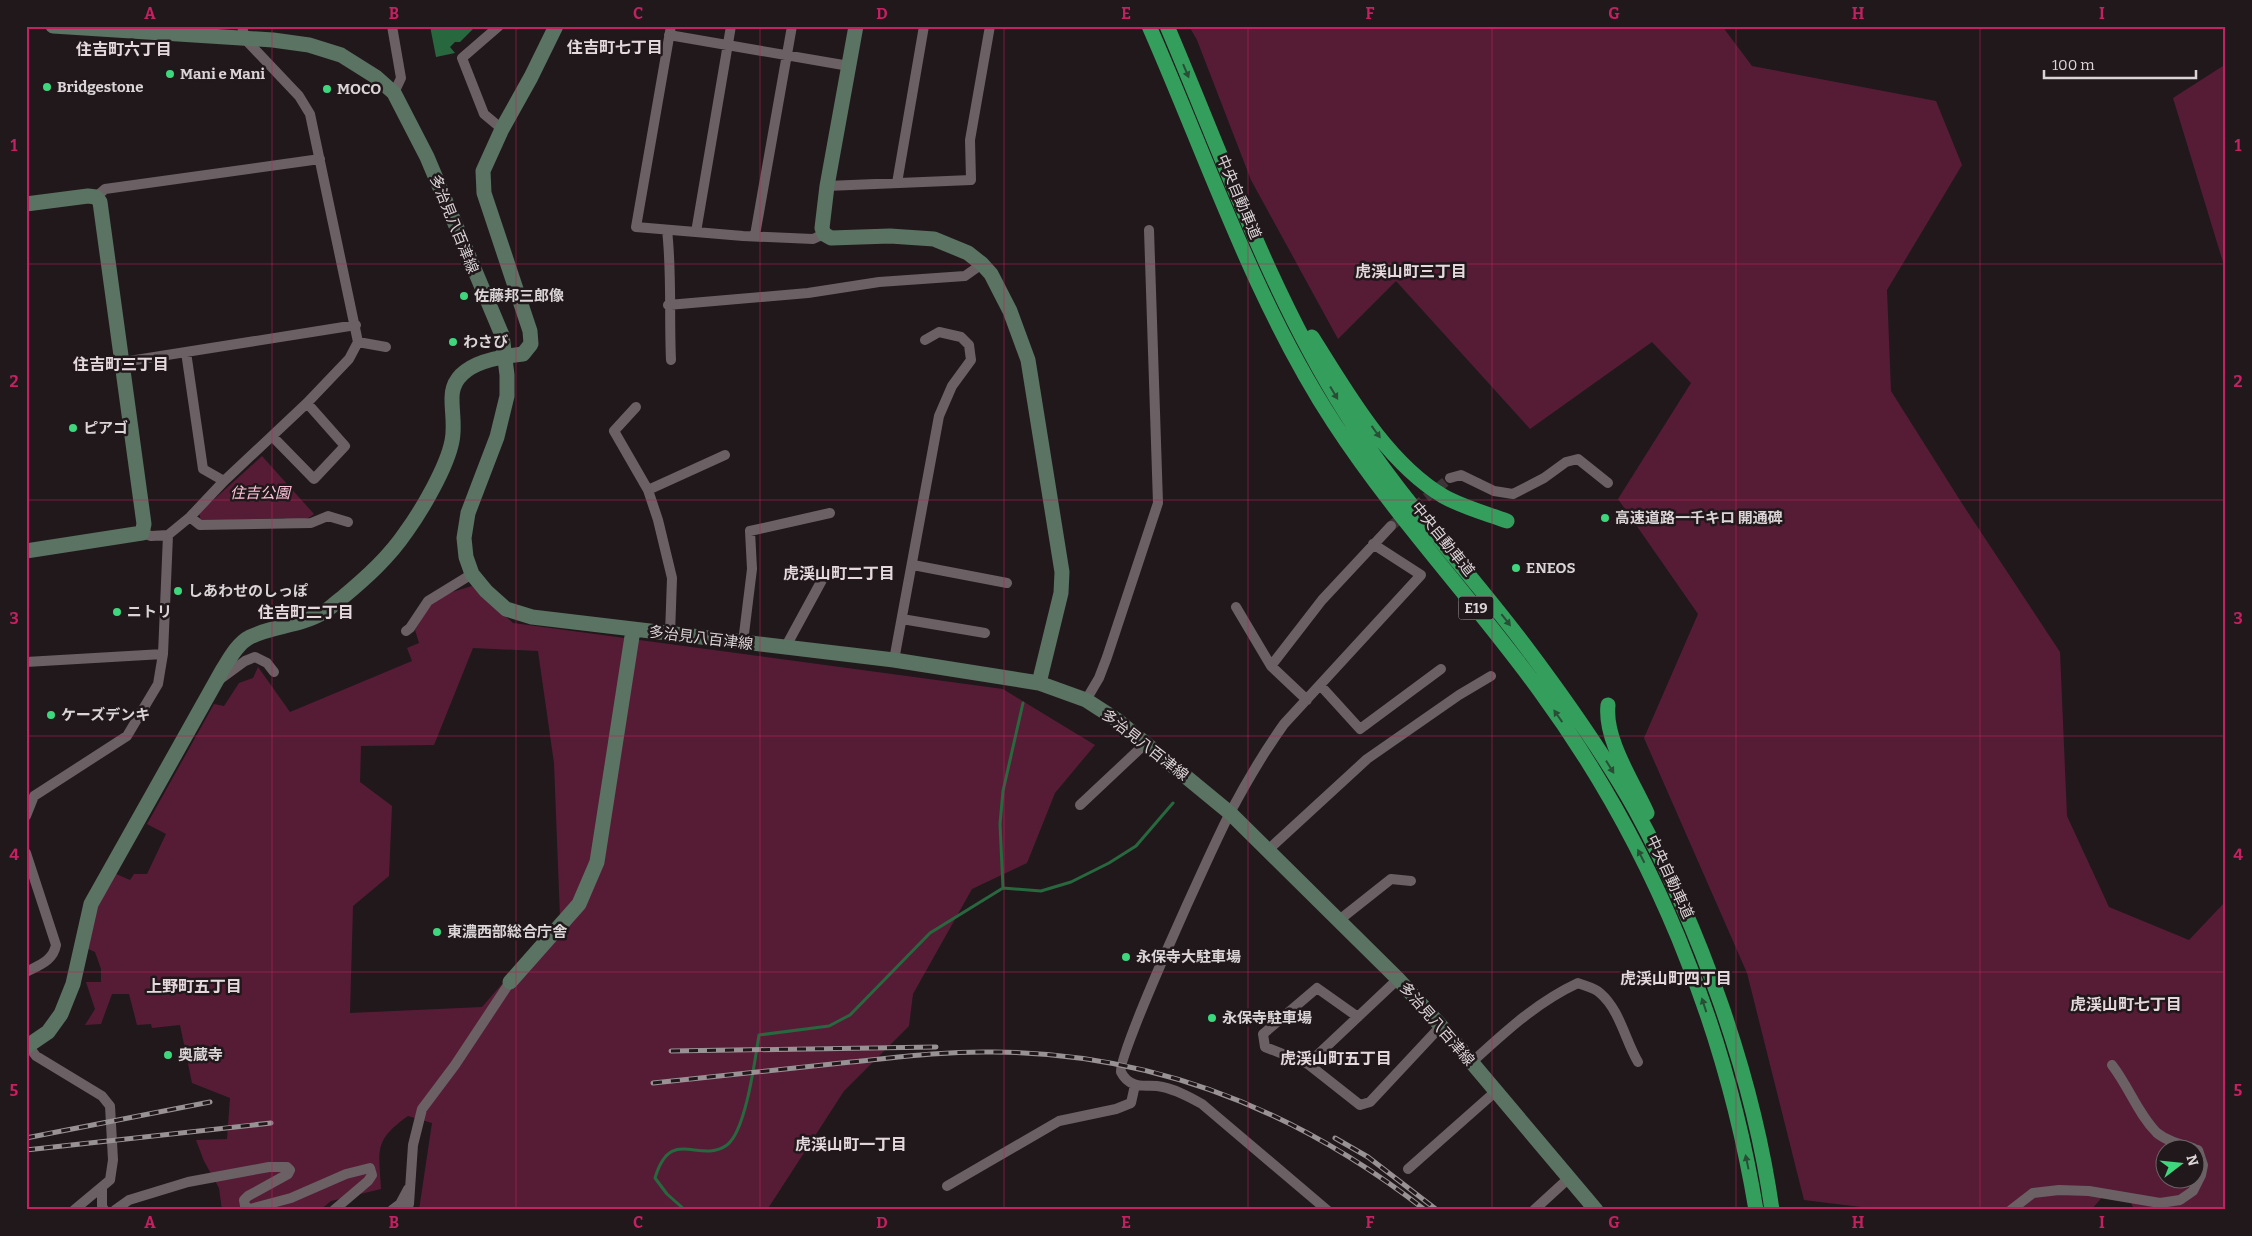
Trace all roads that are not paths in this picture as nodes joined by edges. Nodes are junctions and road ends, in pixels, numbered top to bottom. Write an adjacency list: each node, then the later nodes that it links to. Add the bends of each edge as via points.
1 (53, 26): 13 (street, 多治見八百津線)
2 (392, 26): 17 (street, via 401,78)
3 (499, 26): 18 (street, via 462,58 484,114)
4 (556, 26): 18 (street)
5 (731, 26): 14 (street)
6 (792, 26): 15 (street)
7 (856, 26): 16 (street)
8 (924, 26): 20 (street)
9 (990, 26): 20 (street, via 970,140 971,180)
10 (1149, 26): 119 (highway, 中央自動車道 / E19, one-way to 10, via 1741,1132 1715,1037 1684,948 1643,859 1596,775 1541,692 1384,493 1313,389 1250,268)
11 (1167, 26): 22 (highway, 中央自動車道 / E19, one-way to 22)
12 (670, 30): 14 (street); 25 (street, via 636,226)
13 (244, 32): 17 (street, 多治見八百津線, via 341,55 376,77); 19 (street, via 299,96 310,114)
14 (727, 46): 15 (street); 27 (street)
15 (787, 56): 16 (street); 29 (street)
16 (849, 66): 21 (street)
17 (394, 93): 37 (street, 多治見八百津線, via 426,157 502,335)
18 (502, 129): 37 (street, via 483,171 484,193 530,331 531,344 523,354)
19 (320, 159): 23 (street, via 105,189); 32 (street)
20 (897, 183): 21 (street)
21 (827, 186): 28 (street)
22 (1236, 194): 50 (highway, one-way to 50, via 1267,258 1308,330 1358,407 1400,462 1445,497); 90 (highway, 中央自動車道 / E19, one-way to 90, via 1284,303 1343,408 1397,486 1523,642 1581,722 1634,807)
23 (96, 197): 24 (street); 39 (street, via 100,202)
24 (26, 204)
25 (667, 230): 27 (street); 31 (street)
26 (1149, 230): 79 (street, via 1158,503 1107,657)
27 (696, 232): 29 (street)
28 (824, 234): 29 (street, via 813,239); 30 (street, via 831,238 890,236 934,239 968,253)
29 (755, 235)
30 (982, 264): 31 (street, via 965,276); 77 (street, via 998,286 1028,360 1062,572 1061,593)
31 (668, 305): 38 (street)
32 (356, 325): 34 (street); 36 (street)
33 (925, 340): 57 (street, via 939,332 961,337 969,345 971,360 952,386 938,416)
34 (358, 342): 35 (street); 40 (street, via 349,359)
35 (386, 347)
36 (186, 352): 39 (street); 45 (street, via 203,469)
37 (504, 356): 58 (street, 多治見八百津線, via 507,396 497,437 468,513 464,538); 76 (street, via 468,368 454,383 452,442 419,514 396,547 373,571 322,613 249,638 236,650)
38 (671, 360)
39 (123, 362): 53 (street, via 144,524)
40 (307, 403): 42 (street); 42 (street, via 345,446 314,479)
41 (636, 407): 47 (street, via 614,431)
42 (272, 436): 45 (street)
43 (725, 455): 47 (street)
44 (1450, 478): 46 (street, via 1460,475 1494,491 1513,494 1566,462 1578,459)
45 (224, 481): 49 (street)
46 (1608, 482)
47 (648, 490): 66 (street, via 672,578)
48 (830, 513): 67 (street, via 750,531 752,569)
49 (190, 517): 51 (street, via 200,525 310,523 328,516); 54 (street)
50 (1507, 521)
51 (348, 522)
52 (1391, 526): 55 (street)
53 (142, 533): 54 (street); 56 (street)
54 (168, 535): 69 (street)
55 (1373, 544): 72 (street, via 1322,600); 78 (street, via 1420,575)
56 (26, 551)
57 (913, 565): 60 (street); 62 (street)
58 (472, 574): 63 (street, 多治見八百津線, via 506,609 532,617); 64 (street, via 428,601)
59 (822, 580): 68 (street)
60 (1007, 582)
61 (1236, 607): 72 (street)
62 (902, 619): 65 (street); 70 (street)
63 (633, 630): 66 (street, 多治見八百津線); 93 (street, via 597,862 579,904)
64 (406, 631)
65 (985, 633)
66 (670, 634): 67 (street, 多治見八百津線)
67 (743, 642): 68 (street, 多治見八百津線)
68 (785, 648): 70 (street, 多治見八百津線)
69 (163, 654): 71 (street); 85 (street, via 158,684 127,736 34,796)
70 (894, 660): 77 (street, 多治見八百津線)
71 (26, 662)
72 (1271, 666): 80 (street)
73 (1441, 669): 78 (street, via 1360,729)
74 (274, 672): 76 (street, via 255,657 245,660)
75 (1491, 676): 86 (street, via 1366,759)
76 (216, 682): 96 (street, via 91,904 73,984 61,1014 48,1032)
77 (1039, 683): 79 (street, 多治見八百津線)
78 (1320, 685): 80 (street)
79 (1086, 700): 82 (street, 多治見八百津線)
80 (1307, 700): 84 (street, via 1266,749)
81 (1608, 705): 90 (highway, via 1607,718 1616,746 1676,879)
82 (1146, 744): 83 (street); 84 (street, 多治見八百津線)
83 (1080, 805)
84 (1230, 813): 86 (street, 多治見八百津線); 101 (street, via 1140,1011 1122,1059 1120,1070 1126,1081)
85 (26, 816)
86 (1268, 850): 89 (street, 多治見八百津線)
87 (26, 854): 91 (street, via 56,945 47,961)
88 (1411, 881): 89 (street, via 1391,879)
89 (1338, 921): 92 (street, 多治見八百津線)
90 (1698, 945): 120 (highway, 中央自動車道 / E19, via 1743,1080)
91 (26, 972)
92 (1398, 979): 94 (street); 95 (street, 多治見八百津線)
93 (510, 982): 106 (street, via 422,1109 413,1145)
94 (1358, 1017): 99 (street); 99 (street, via 1317,988 1263,1034 1265,1047)
95 (1441, 1026): 98 (street, 多治見八百津線); 99 (street, via 1370,1102 1360,1105)
96 (28, 1047): 108 (street, via 36,1056 102,1096 110,1106 113,1160 110,1180)
97 (1638, 1062): 98 (street, via 1618,1017 1600,992 1578,983 1556,993 1519,1019)
98 (1471, 1063): 102 (street, 多治見八百津線)
99 (1308, 1064)
100 (2112, 1065): 103 (street, via 2142,1114)
101 (1135, 1085): 107 (street, via 1131,1103 1058,1121); 116 (street, via 1180,1092 1202,1104)
102 (1495, 1092): 104 (street); 105 (street, 多治見八百津線)
103 (2165, 1138)
104 (1408, 1169)
105 (1569, 1178): 117 (street); 118 (street, 多治見八百津線)
106 (411, 1184): 114 (street, via 400,1204); 115 (street)
107 (947, 1186)
108 (102, 1187): 110 (street); 111 (street)
109 (2194, 1188): 121 (street, via 2180,1200 2160,1204 2090,1191 2033,1193)
110 (74, 1210)
111 (104, 1210)
112 (115, 1210): 113 (street, via 128,1200 180,1184 269,1167 287,1167 290,1170 288,1174 244,1200 250,1209 291,1198 346,1174 370,1168 372,1175 368,1181)
113 (334, 1210)
114 (392, 1210)
115 (406, 1210)
116 (1328, 1210)
117 (1534, 1210)
118 (1596, 1210)
119 (1756, 1210)
120 (1772, 1210)
121 (2012, 1210)

